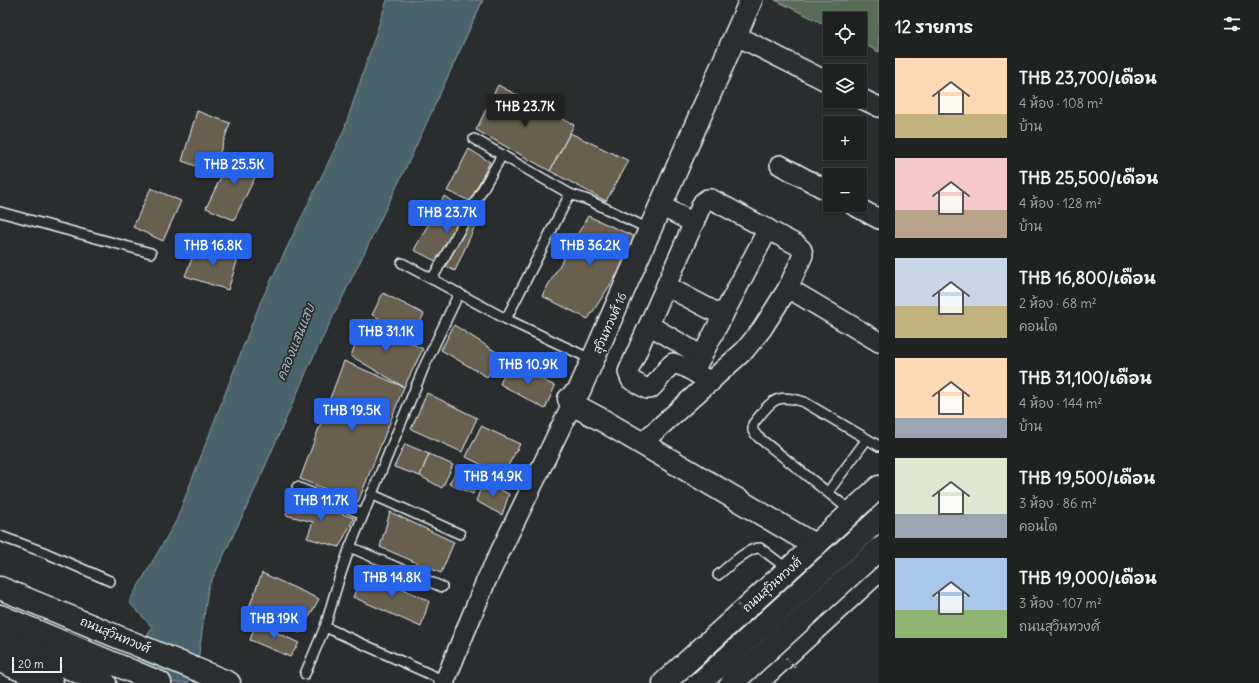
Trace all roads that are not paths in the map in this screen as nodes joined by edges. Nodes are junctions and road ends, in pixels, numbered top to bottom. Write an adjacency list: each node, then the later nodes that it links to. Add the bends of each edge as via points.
1 (750, 0): 2 (main road, สุวินทวงศ์ 16)
2 (735, 35): 3 (street); 11 (main road, สุวินทวงศ์ 16)
3 (823, 79)
4 (867, 101): 5 (street)
5 (879, 107)
6 (474, 139): 7 (lane)
7 (502, 155): 10 (lane); 20 (lane)
8 (780, 164): 9 (street)
9 (823, 188)
10 (570, 194): 17 (lane); 25 (lane)
11 (661, 206): 15 (street); 17 (main road, สุวินทวงศ์ 16)
12 (0, 212): 18 (lane)
13 (866, 212): 14 (street)
14 (879, 219)
15 (694, 223): 16 (street, via 703,202 711,199); 21 (street)
16 (768, 229): 22 (street, via 802,250 803,255); 24 (street)
17 (650, 230): 28 (main road, สุวินทวงศ์ 16)
18 (151, 253)
19 (402, 263): 20 (lane)
20 (432, 279): 23 (lane)
21 (666, 286): 24 (street); 26 (street)
22 (788, 288): 27 (street); 30 (street, via 755,339)
23 (458, 293): 25 (lane); 38 (lane)
24 (723, 316): 29 (street)
25 (506, 319): 28 (lane)
26 (649, 325): 29 (street); 29 (street, via 628,372 631,380 650,389 673,363)
27 (879, 342)
28 (594, 360): 31 (main road, สุวินทวงศ์ 16, via 579,391 569,399)
29 (698, 364): 30 (street)
30 (711, 382): 33 (street)
31 (572, 404): 33 (main road); 58 (street, via 486,582)
32 (867, 440): 34 (lane); 37 (lane); 37 (lane, via 804,402 792,398 781,398 771,402 753,424 753,431 758,437)
33 (642, 443): 44 (main road)
34 (879, 446)
35 (297, 487): 40 (lane)
36 (879, 487): 39 (main road, ถนนสุวินทวงศ์)
37 (828, 492): 39 (lane)
38 (371, 494): 40 (lane); 42 (lane)
39 (852, 511): 44 (main road, ถนนสุวินทวงศ์)
40 (363, 514): 45 (lane)
41 (879, 519): 64 (main road, ถนนสุวินทวงศ์, bridge)
42 (460, 534)
43 (0, 536): 50 (lane)
44 (816, 546): 47 (main road, ถนนสุวินทวงศ์)
45 (350, 547): 51 (lane); 54 (lane)
46 (879, 549): 65 (main road, bridge)
47 (788, 570): 49 (lane, via 756,547); 63 (main road, ถนนสุวินทวงศ์)
48 (879, 570): 66 (main road)
49 (718, 575)
50 (110, 581)
51 (442, 586)
52 (0, 588): 62 (main road, ถนนสุวินทวงศ์)
53 (0, 616): 61 (main road)
54 (325, 627): 57 (lane); 58 (lane)
55 (0, 639): 60 (main road)
56 (0, 661): 59 (main road)
57 (305, 674)
58 (445, 682)
59 (52, 683)
60 (105, 683)
61 (160, 683)
62 (229, 683)
63 (664, 683)
64 (700, 683)
65 (732, 683)
66 (756, 683)

